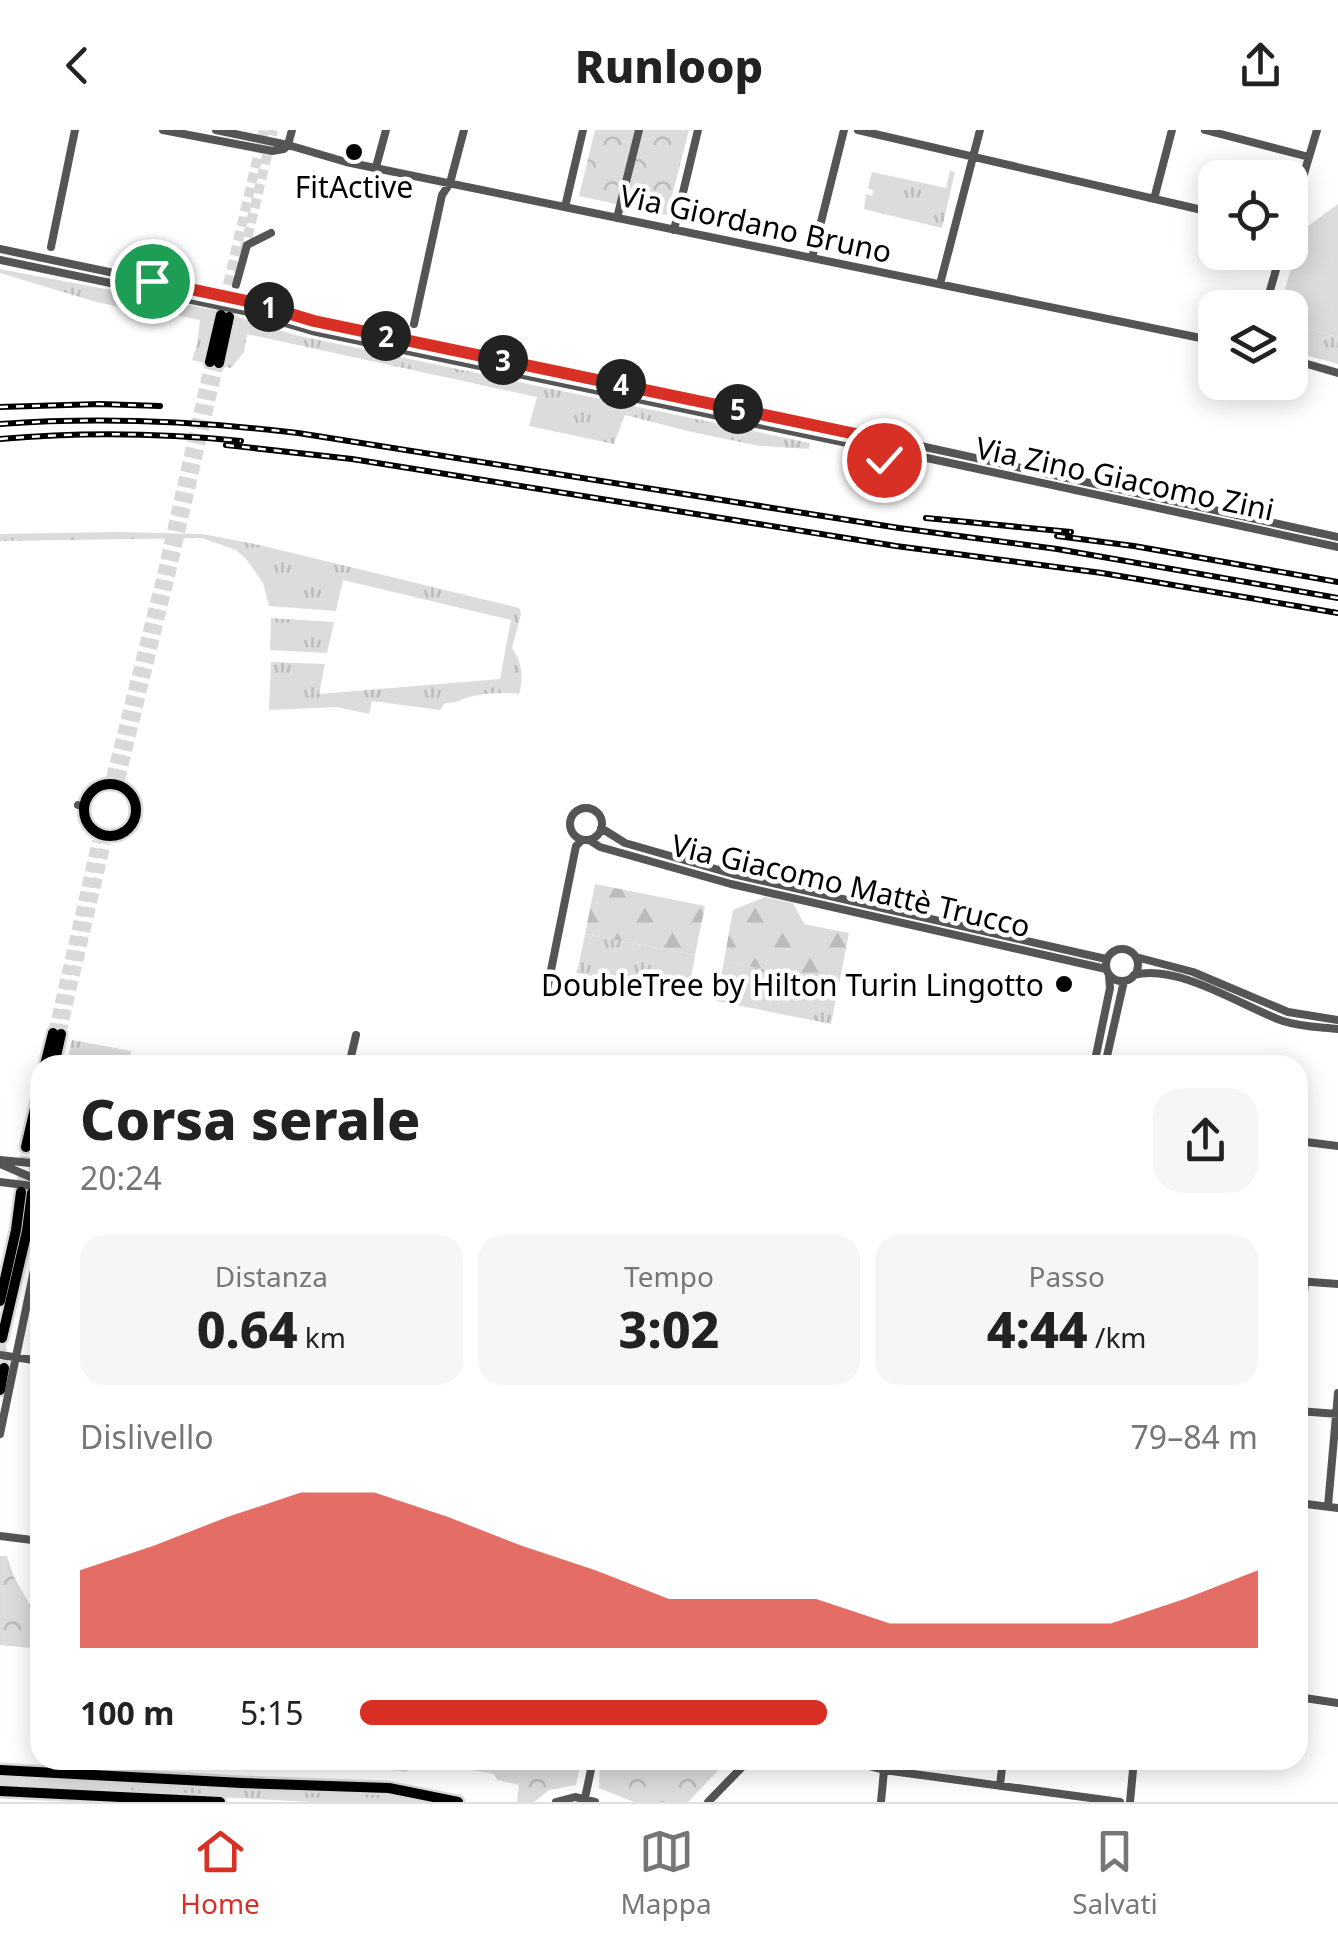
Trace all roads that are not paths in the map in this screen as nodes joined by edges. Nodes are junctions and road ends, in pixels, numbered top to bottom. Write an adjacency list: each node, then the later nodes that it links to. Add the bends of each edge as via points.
1 (75, 130): 29 (street)
2 (163, 130): 17 (street, via 278,151)
3 (216, 130): 16 (street)
4 (292, 130): 17 (street)
5 (386, 130): 21 (street)
6 (464, 130): 22 (street)
7 (583, 130): 24 (street)
8 (639, 130): 26 (street)
9 (698, 130): 27 (street)
10 (844, 130): 31 (street)
11 (858, 130): 18 (street)
12 (980, 130): 18 (street)
13 (1172, 130): 23 (street)
14 (1205, 130): 19 (street)
15 (1317, 130): 19 (street)
16 (242, 132): 17 (street)
17 (288, 145): 21 (street, Via Giordano Bruno)
18 (973, 157): 23 (street); 33 (street)
19 (1309, 157): 20 (street)
20 (1308, 160)
21 (376, 168): 22 (street, Via Giordano Bruno)
22 (450, 183): 24 (street, Via Giordano Bruno); 36 (street)
23 (1154, 199): 25 (street)
24 (565, 207): 26 (street, Via Giordano Bruno)
25 (1198, 209)
26 (617, 218): 27 (street, Via Giordano Bruno)
27 (674, 230): 31 (street, Via Giordano Bruno)
28 (271, 233): 34 (street, via 247,245)
29 (51, 247)
30 (0, 249): 41 (street, via 326,324)
31 (812, 258): 33 (street, Via Giordano Bruno)
32 (0, 260): 43 (street)
33 (940, 284): 37 (street, Via Giordano Bruno)
34 (236, 285)
35 (225, 316): 38 (main road)
36 (414, 324)
37 (1198, 337)
38 (215, 362)
39 (1308, 364): 40 (street)
40 (1338, 373)
41 (879, 436): 42 (street, via 894,430); 43 (street)
42 (907, 441): 44 (street); 45 (street, Via Zino Giacomo Zini)
43 (878, 452): 44 (street, via 886,461)
44 (902, 458): 46 (street, Via Zino Giacomo Zini, via 927,458)
45 (1338, 536)
46 (1338, 547)
47 (601, 828): 49 (street); 49 (street, via 595,810 579,809 569,824); 51 (street, Via Giacomo Mattè Trucco, via 624,843 732,874)
48 (103, 838): 48 (main road, via 128,829 135,816 133,798 115,782 93,791 81,806)
49 (585, 840): 51 (street, Via Giacomo Mattè Trucco, via 731,884); 54 (street, via 576,846)
50 (1136, 957): 51 (street, via 1120,949 1111,953); 52 (street); 55 (street, via 1193,972 1288,1012)
51 (1107, 968): 53 (street); 61 (street, via 1110,988)
52 (1134, 975): 53 (street); 56 (street, via 1190,982 1285,1022)
53 (1124, 982): 62 (street)
54 (548, 990)
55 (1338, 1020)
56 (1338, 1030)
57 (356, 1034): 60 (street)
58 (49, 1055): 59 (main road, via 57,1034)
59 (55, 1055)
60 (351, 1055)
61 (1096, 1055)
62 (1108, 1055)
63 (1308, 1142): 64 (street)
64 (1338, 1146)
65 (0, 1162): 66 (street, bridge); 68 (street)
66 (30, 1163)
67 (0, 1182): 69 (street)
68 (30, 1186)
69 (30, 1187)
70 (30, 1195): 75 (main road)
71 (30, 1210): 76 (main road)
72 (1308, 1282): 73 (street)
73 (1338, 1284)
74 (30, 1287): 78 (street)
75 (0, 1301)
76 (2, 1338)
77 (0, 1354): 78 (street)
78 (17, 1356): 79 (street); 85 (street)
79 (30, 1359)
80 (4, 1368): 81 (main road)
81 (0, 1390)
82 (1338, 1394): 84 (street)
83 (1308, 1412): 84 (street)
84 (1337, 1414): 87 (street)
85 (0, 1434)
86 (1308, 1504): 87 (street)
87 (1333, 1507)
88 (0, 1536): 89 (street)
89 (30, 1540)
90 (1308, 1698): 91 (street)
91 (1338, 1703)
92 (0, 1770): 103 (main road, via 389,1788)
93 (591, 1770): 101 (street)
94 (738, 1770): 106 (street)
95 (884, 1770): 107 (street)
96 (913, 1770): 99 (street)
97 (1002, 1770): 99 (street)
98 (1133, 1770): 109 (street)
99 (1000, 1785): 108 (street)
100 (0, 1791): 102 (main road)
101 (585, 1798): 104 (street); 105 (street)
102 (220, 1802)
103 (458, 1802)
104 (556, 1802)
105 (596, 1802)
106 (708, 1802)
107 (881, 1802)
108 (1120, 1802)
109 (1130, 1802)

